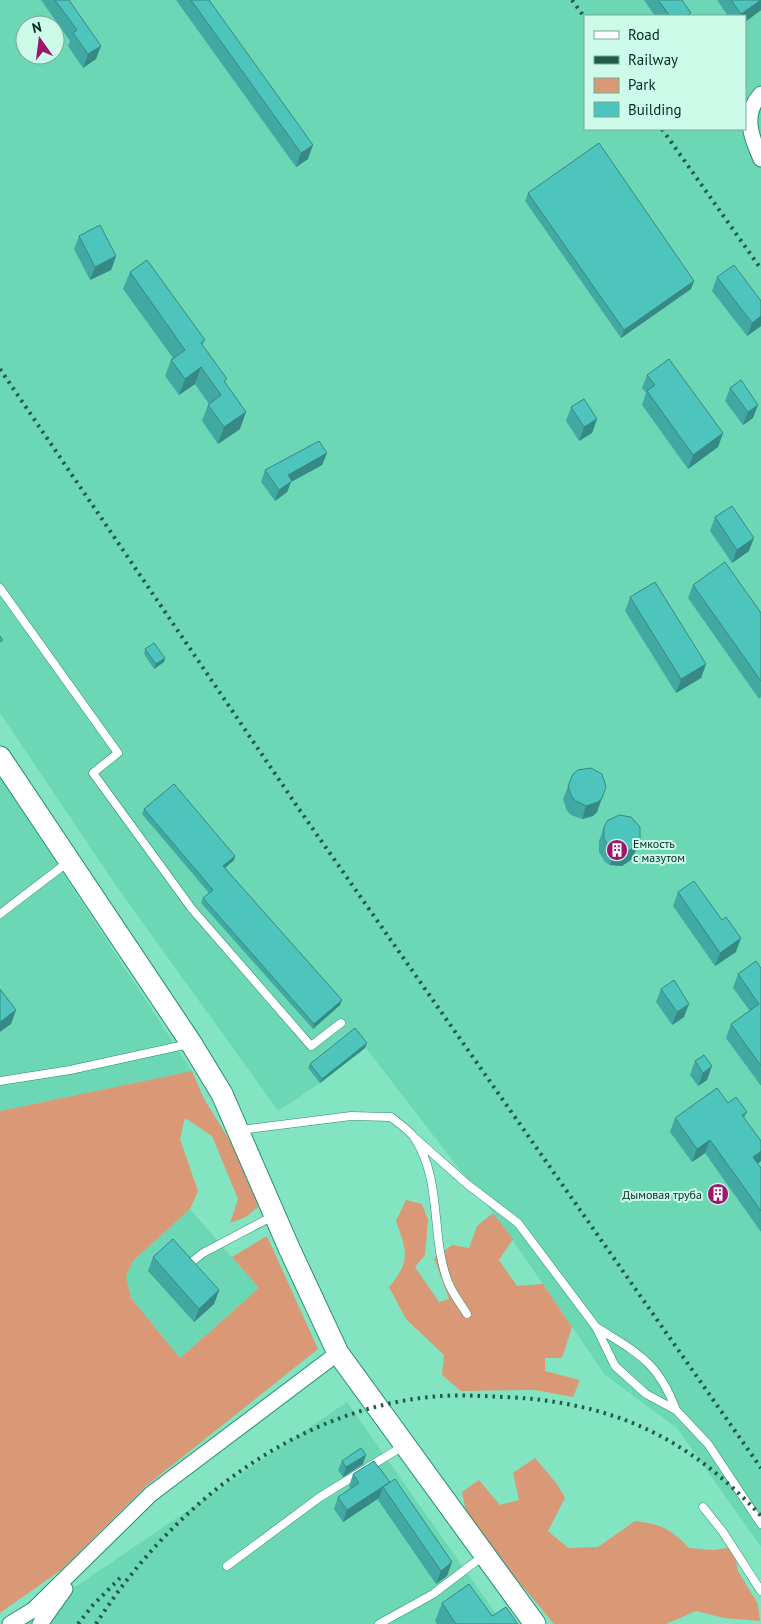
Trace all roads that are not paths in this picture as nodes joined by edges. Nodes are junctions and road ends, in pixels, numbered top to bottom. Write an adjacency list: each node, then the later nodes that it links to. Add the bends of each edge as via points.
1 (761, 94): 2 (street, via 754,102 749,117 751,138)
2 (761, 159)
3 (0, 588): 7 (lane, via 118,753 92,773 192,909 311,1046)
4 (0, 757): 5 (street)
5 (70, 861): 6 (lane); 8 (street)
6 (0, 914)
7 (341, 1023)
8 (191, 1043): 9 (lane, via 70,1070); 10 (street, via 222,1094)
9 (0, 1081)
10 (238, 1130): 11 (lane, via 351,1116 391,1117); 12 (street)
11 (414, 1137): 14 (lane, via 436,1201 440,1254 448,1283); 15 (lane, via 518,1223)
12 (275, 1215): 13 (lane, via 202,1253); 16 (street)
13 (193, 1261)
14 (467, 1314)
15 (596, 1327): 17 (lane, via 615,1366 646,1394); 17 (lane, via 655,1368 668,1388)
16 (338, 1353): 18 (street); 22 (street, via 152,1494)
17 (676, 1410): 20 (lane, via 708,1444)
18 (405, 1445): 21 (street); 23 (lane, via 320,1497)
19 (703, 1506): 24 (lane)
20 (761, 1524)
21 (485, 1555): 27 (lane, via 433,1594); 28 (street)
22 (87, 1557): 25 (street, via 33,1610); 26 (street)
23 (227, 1566)
24 (761, 1591)
25 (10, 1624)
26 (40, 1624)
27 (379, 1624)
28 (535, 1624)

